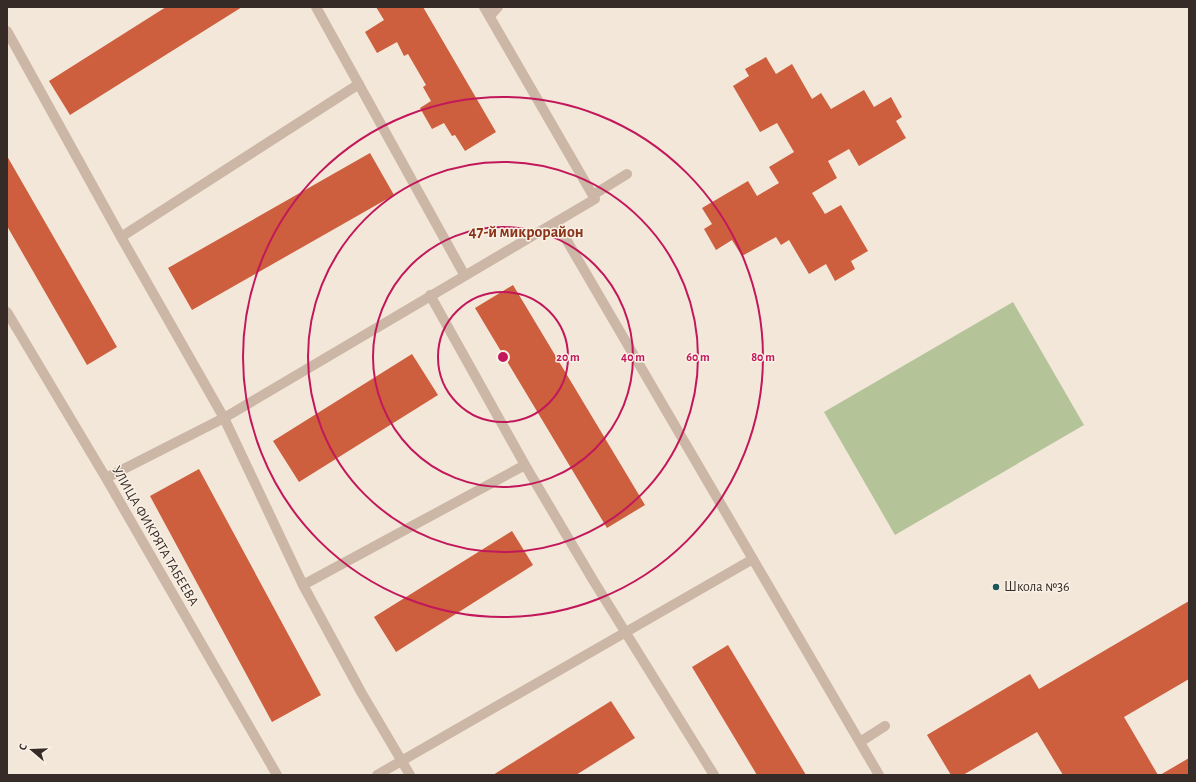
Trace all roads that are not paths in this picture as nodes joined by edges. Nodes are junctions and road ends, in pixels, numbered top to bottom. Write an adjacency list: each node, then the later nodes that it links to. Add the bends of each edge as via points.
1 (316, 7): 6 (street)
2 (484, 7): 4 (street)
3 (498, 7): 4 (street)
4 (490, 16): 8 (street)
5 (7, 32): 10 (street)
6 (359, 84): 10 (street); 11 (street)
7 (627, 174): 8 (street)
8 (593, 196): 9 (street, via 595,199)
9 (556, 222): 11 (street); 17 (street)
10 (121, 237): 14 (street)
11 (465, 276): 12 (street)
12 (430, 295): 14 (street); 15 (street)
13 (7, 312): 16 (street, УЛИЦА ФИКРЯТА ТАБЕЕВА)
14 (224, 418): 16 (street); 18 (street)
15 (525, 465): 18 (street); 19 (street)
16 (106, 478): 23 (street, УЛИЦА ФИКРЯТА ТАБЕЕВА)
17 (753, 559): 19 (street); 21 (street)
18 (303, 585): 22 (street)
19 (626, 632): 22 (street); 26 (street)
20 (886, 726): 21 (street)
21 (860, 742): 27 (street)
22 (402, 761): 24 (street); 25 (street)
23 (277, 775)
24 (377, 775)
25 (410, 775)
26 (714, 775)
27 (879, 775)

